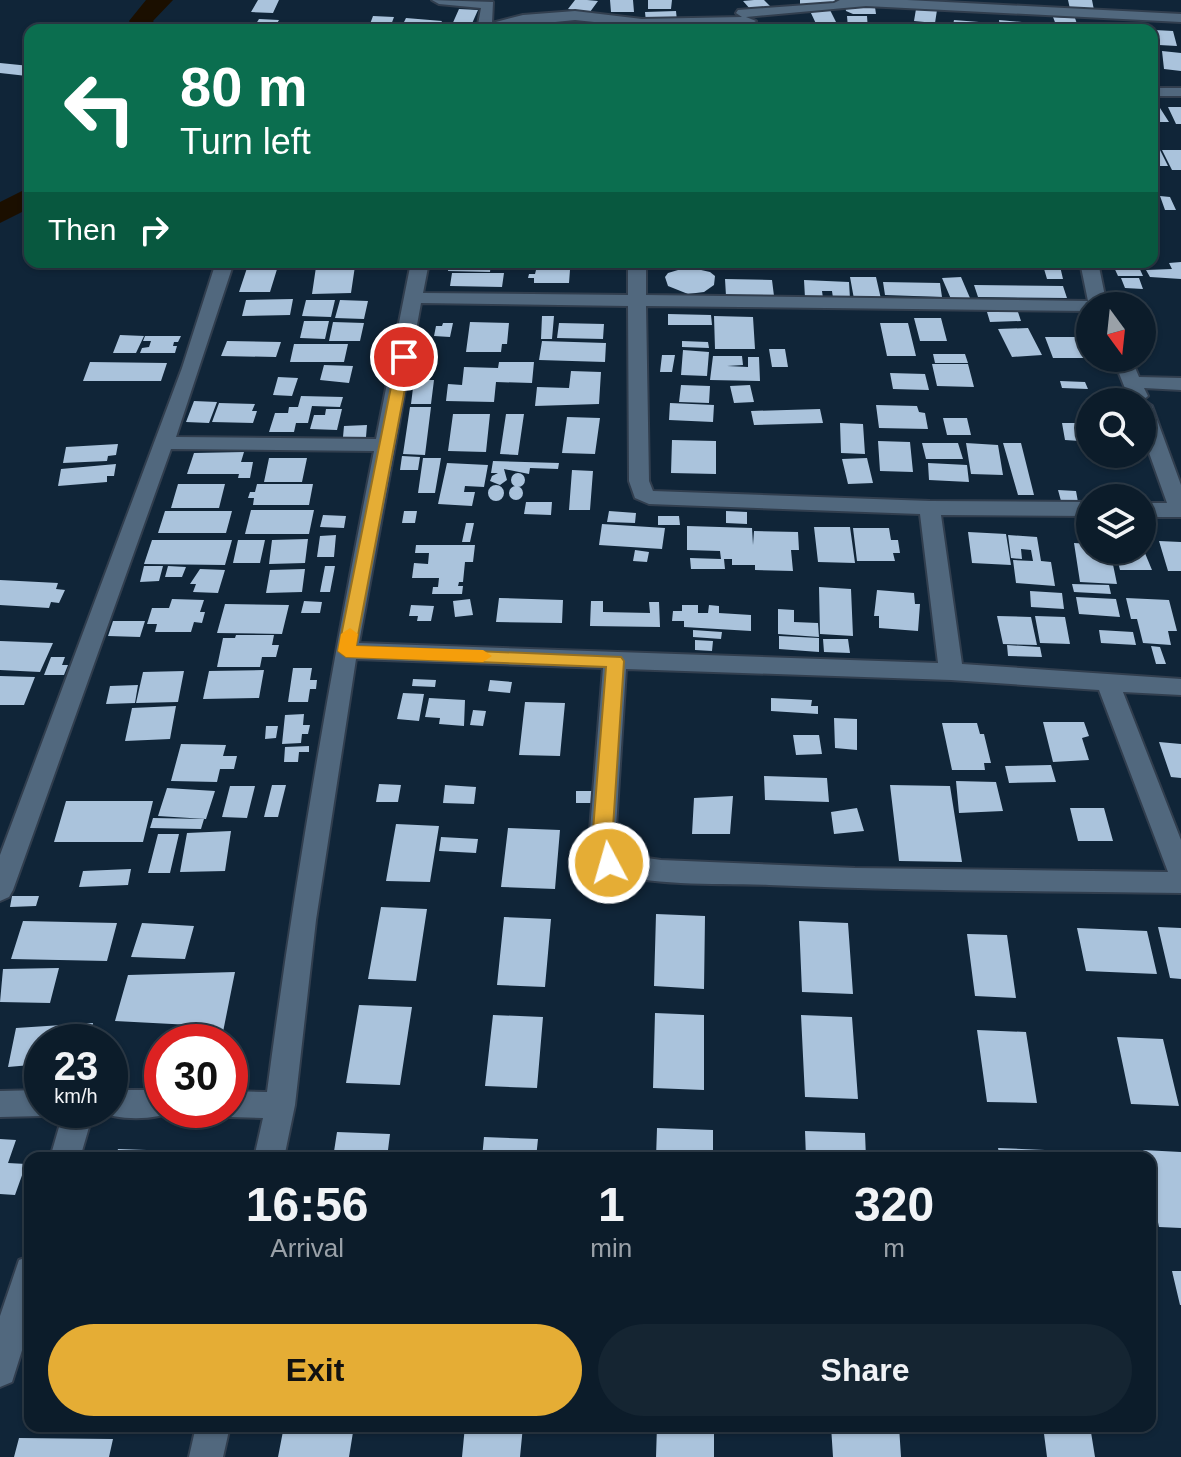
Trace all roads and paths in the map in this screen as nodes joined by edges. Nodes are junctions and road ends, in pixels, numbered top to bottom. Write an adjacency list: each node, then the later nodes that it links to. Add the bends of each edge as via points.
1 (439, 0): 8 (street, via 488,5)
2 (732, 0): 7 (street)
3 (1137, 0): 5 (street)
4 (866, 1): 5 (street); 7 (street)
5 (1141, 17): 6 (street)
6 (1181, 18)
7 (749, 21): 9 (street, via 642,23 559,15)
8 (485, 24)
9 (514, 24)
10 (1158, 92): 11 (street)
11 (1181, 92)
12 (223, 268): 22 (street)
13 (419, 268): 16 (street)
14 (637, 268): 17 (street)
15 (1090, 268): 17 (street, via 1098,306)
16 (415, 298): 17 (street); 24 (street)
17 (636, 301): 25 (street, via 642,493)
18 (1128, 372): 19 (street)
19 (1133, 382): 20 (street); 21 (street)
20 (1181, 384)
21 (1135, 388)
22 (161, 443): 24 (street); 36 (street)
23 (1156, 444): 28 (street)
24 (387, 445): 29 (street)
25 (930, 508): 26 (street); 31 (street)
26 (1076, 509)
27 (1156, 510): 28 (street)
28 (1181, 510)
29 (346, 651): 30 (street); 40 (street)
30 (615, 661): 31 (street); 35 (street, via 602,843 609,863 855,878)
31 (951, 672): 32 (street)
32 (1108, 684): 33 (street); 34 (street)
33 (1181, 687)
34 (1181, 873)
35 (1181, 883)
36 (0, 890)
37 (24, 1103): 38 (street)
38 (0, 1104)
39 (248, 1104): 40 (street)
40 (280, 1105): 43 (street)
41 (74, 1128): 42 (street)
42 (67, 1152)
43 (270, 1152)
44 (24, 1291): 45 (street)
45 (0, 1370)
46 (212, 1432): 47 (street)
47 (206, 1457)

